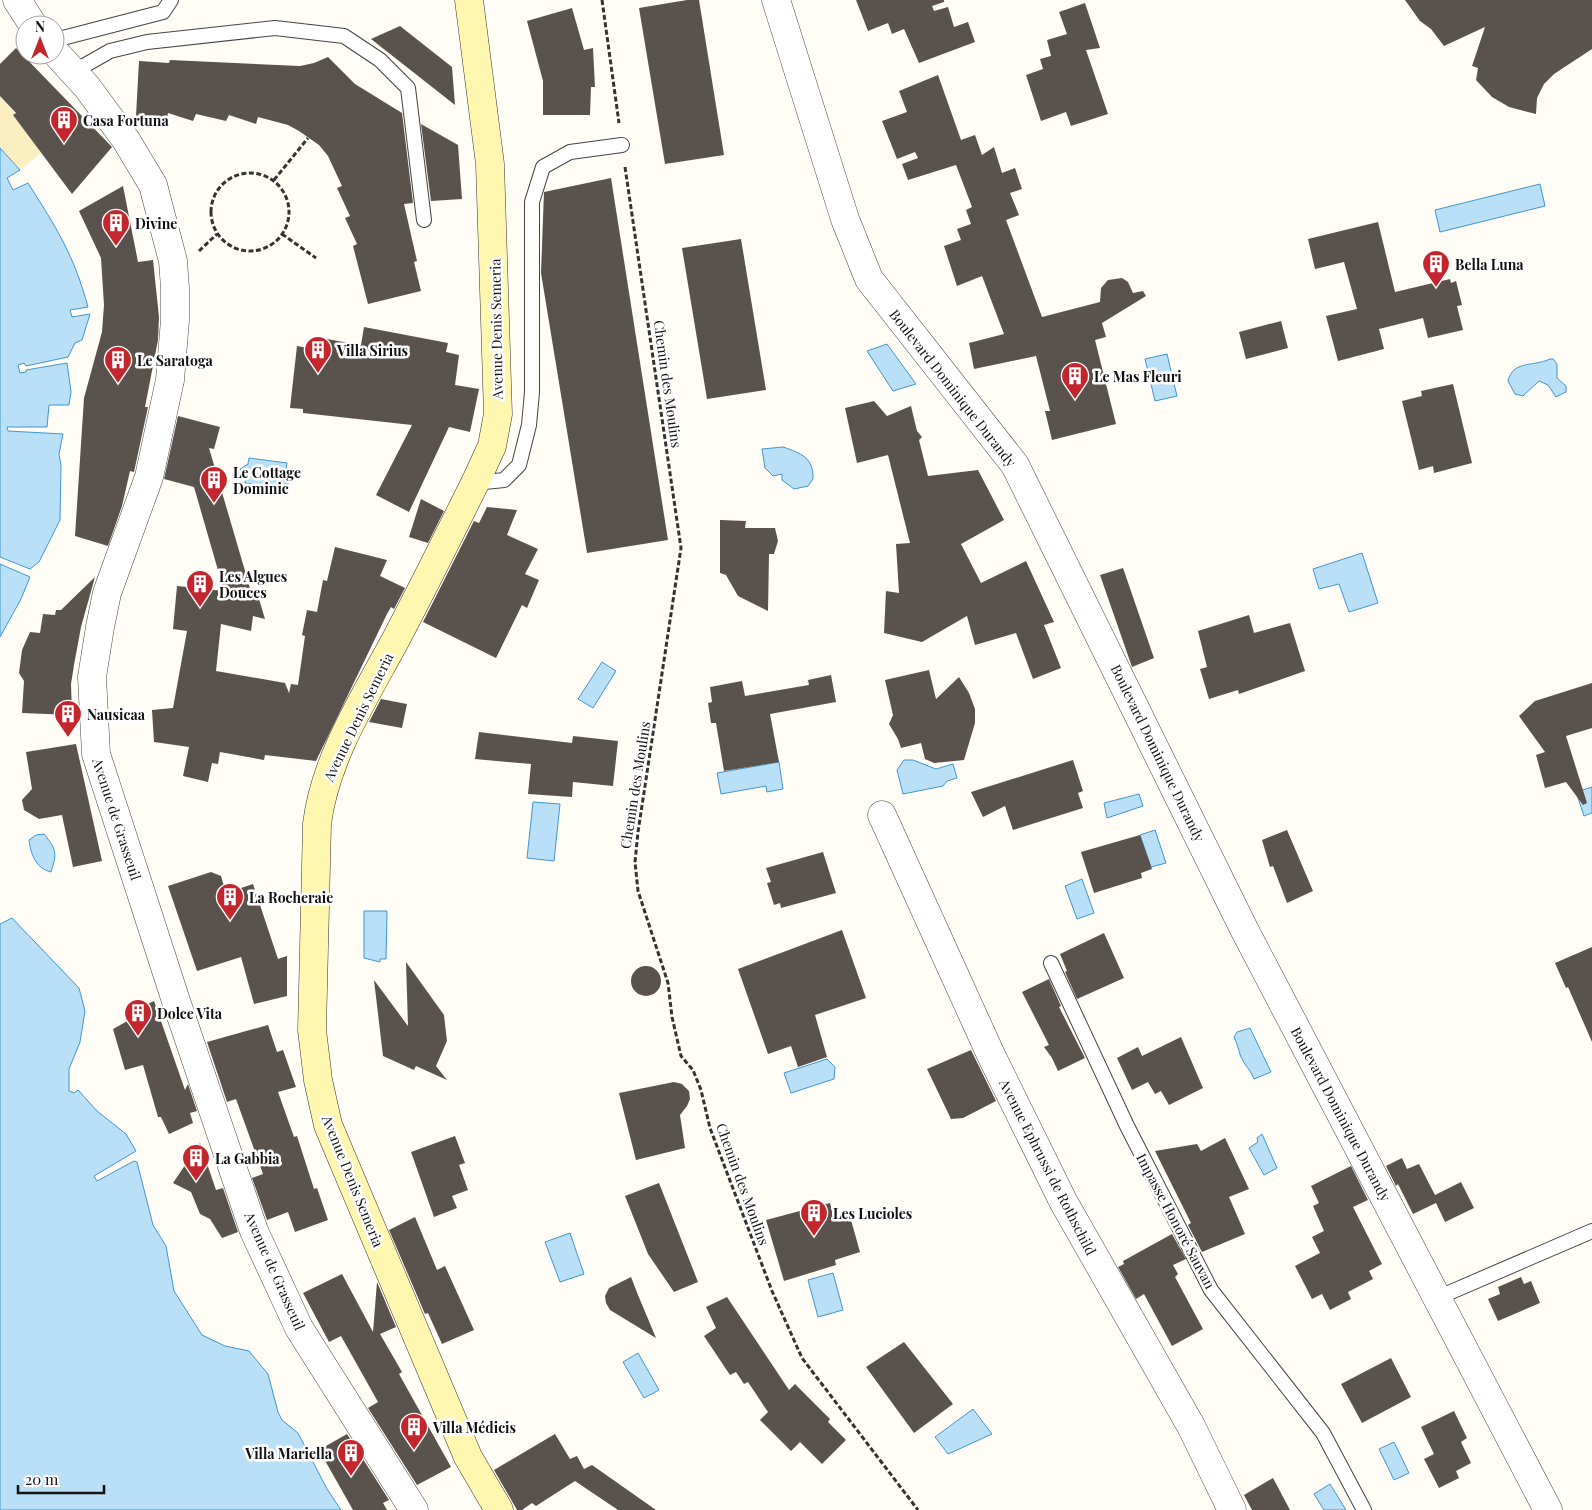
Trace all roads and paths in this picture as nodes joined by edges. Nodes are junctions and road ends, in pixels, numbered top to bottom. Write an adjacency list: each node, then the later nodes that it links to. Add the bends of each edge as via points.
1 (17, 0): 6 (street)
2 (171, 0): 7 (lane, via 163,12)
3 (468, 0): 16 (main road, Avenue Denis Semeria, via 490,164 498,414 492,446)
4 (602, 0): 11 (path, Chemin des Moulins)
5 (776, 0): 20 (street, Boulevard Dominique Durandy, via 845,218 869,279 1015,465 1244,929)
6 (27, 15)
7 (65, 37)
8 (65, 62): 13 (lane, via 147,42 276,28 344,36 380,60 408,88)
9 (65, 63): 21 (street, Avenue de Grasseuil, via 126,140 153,185 173,261 175,288 170,380 149,477 106,593 100,627 92,677 96,754 254,1232 300,1328)
10 (308, 138): 12 (path)
11 (622, 145): 16 (lane, via 570,152 543,167 532,202 532,392 529,424 519,465 504,480); 23 (path, Chemin des Moulins, via 681,548 638,832 635,862 638,891 668,983 680,1056 695,1077 736,1200 802,1358)
12 (274, 180): 14 (path, via 287,202 288,215); 14 (path, via 249,173 237,175 226,181 215,196 210,213 218,234 229,245 242,250 267,246)
13 (424, 220)
14 (282, 234): 15 (path)
15 (316, 258)
16 (475, 483): 22 (main road, Avenue Denis Semeria, via 360,707 320,797 312,1030 328,1125 468,1457)
17 (882, 815): 24 (street, Avenue Ephrussi de Rothschild, via 991,1055 1063,1201 1190,1426)
18 (1052, 963): 25 (lane, Impasse Honoré Sauvan, via 1126,1126 1211,1290 1323,1433)
19 (1592, 1231): 20 (lane)
20 (1437, 1298): 26 (street, Boulevard Dominique Durandy)
21 (414, 1510)
22 (500, 1510)
23 (918, 1510)
24 (1232, 1510)
25 (1364, 1510)
26 (1548, 1510)

